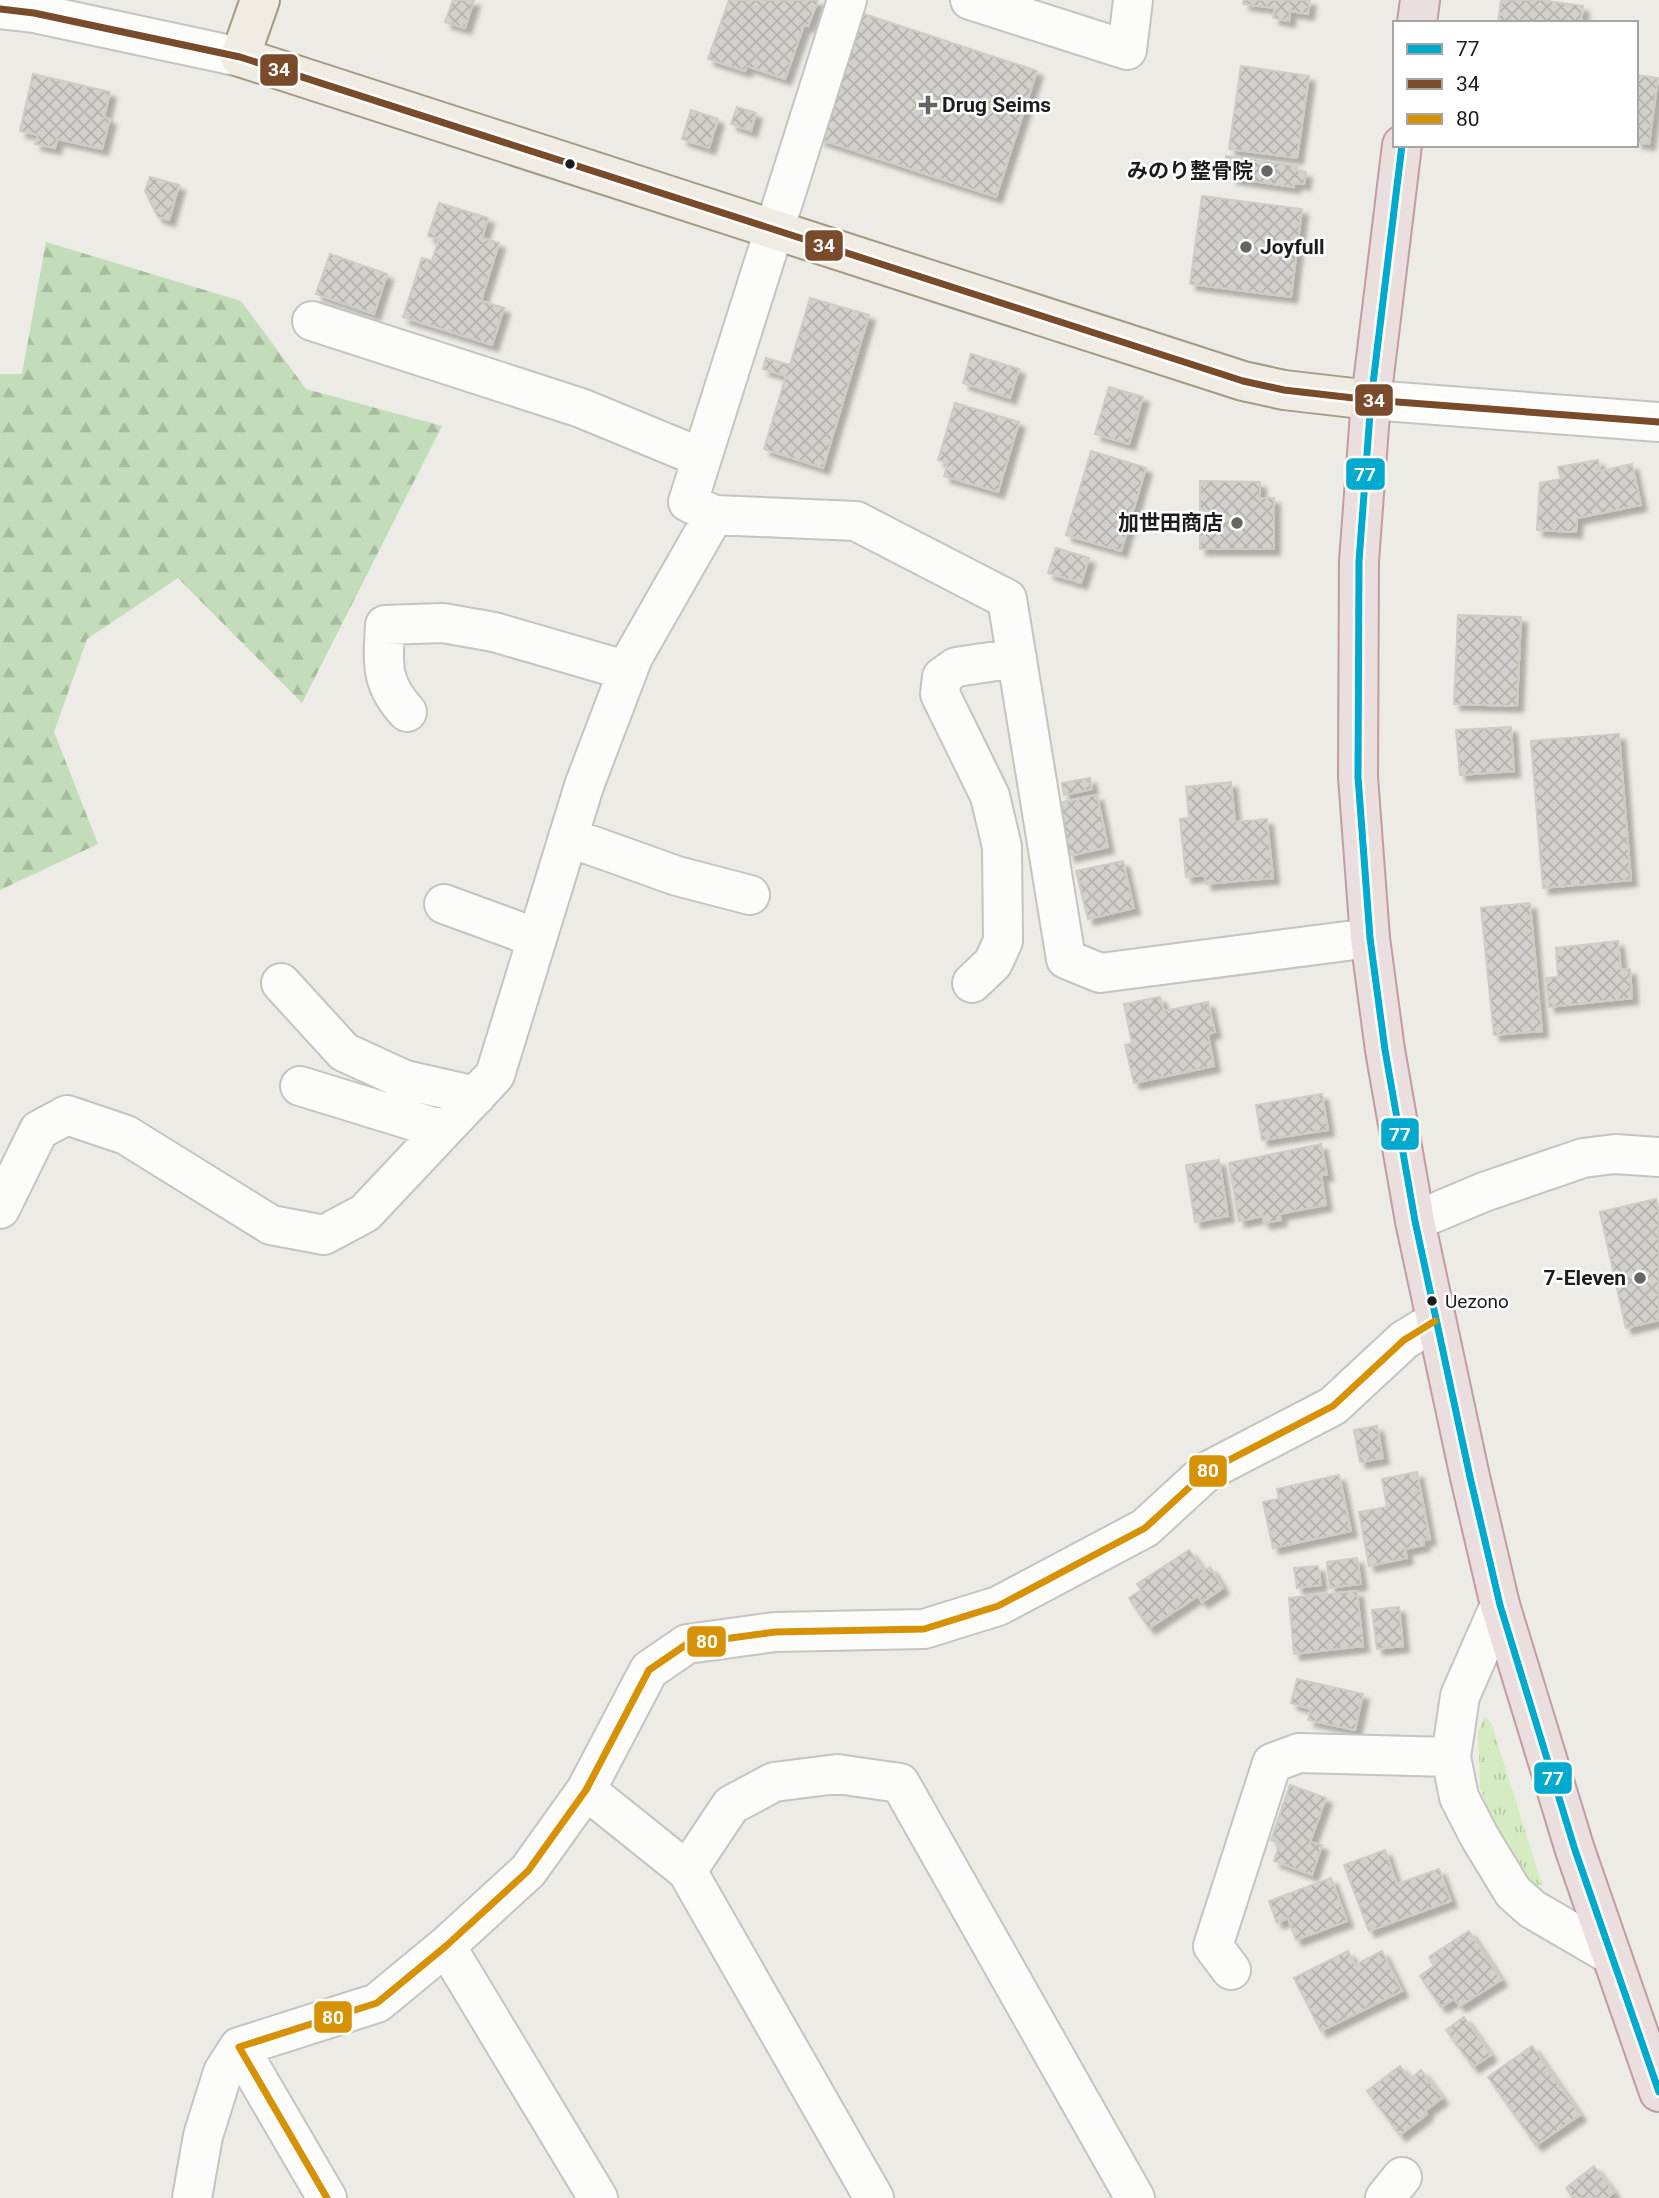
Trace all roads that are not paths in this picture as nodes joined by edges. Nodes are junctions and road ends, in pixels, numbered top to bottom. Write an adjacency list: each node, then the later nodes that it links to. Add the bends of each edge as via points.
1 (260, 0): 8 (main road)
2 (847, 0): 10 (street)
3 (970, 0): 4 (street, via 1126,50)
4 (1133, 0)
5 (1420, 0): 7 (highway)
6 (0, 9): 8 (street)
7 (1418, 21)
8 (240, 57): 10 (main road)
9 (1402, 147): 12 (highway)
10 (773, 230): 12 (main road, via 1242,381); 14 (street)
11 (312, 321): 14 (street, via 581,408)
12 (1371, 400): 13 (street); 23 (highway, via 1359,561 1358,764)
13 (1659, 422)
14 (702, 458): 15 (street, via 688,502)
15 (714, 515): 16 (street, via 856,521 1007,599); 17 (street)
16 (1017, 658): 23 (street, via 1066,959 1100,973); 25 (street, via 956,667 942,677 940,694 990,796 1002,847 1003,941 993,963)
17 (628, 671): 18 (street, via 494,632 443,623 385,625 383,669 393,697); 19 (street)
18 (407, 712)
19 (568, 837): 20 (street, via 677,876); 22 (street)
20 (750, 895)
21 (444, 904): 22 (street)
22 (537, 938): 27 (street, via 495,1075)
23 (1370, 939): 31 (highway)
24 (281, 983): 27 (street, via 344,1052 405,1080)
25 (971, 984)
26 (300, 1086): 28 (street)
27 (476, 1096): 28 (street)
28 (443, 1130): 30 (street, via 365,1213 324,1235 271,1225 126,1135 67,1115 39,1130)
29 (1659, 1157): 31 (street, via 1615,1154 1583,1158)
30 (0, 1209)
31 (1415, 1222): 32 (highway)
32 (1435, 1321): 33 (highway); 35 (street, via 1404,1340 1333,1406 1206,1472 1145,1528 998,1606 924,1629 775,1632 687,1644 649,1670)
33 (1500, 1605): 34 (street, via 1460,1696); 38 (highway)
34 (1451, 1757): 38 (street, via 1459,1797 1513,1892 1532,1909); 39 (street, via 1299,1753 1272,1763 1213,1946)
35 (586, 1790): 36 (street); 37 (street, via 528,1871)
36 (687, 1871): 45 (street); 46 (street, via 731,1805 774,1782 837,1774 900,1783)
37 (446, 1946): 40 (street, via 377,2003); 44 (street)
38 (1611, 1955): 41 (highway)
39 (1231, 1970)
40 (239, 2047): 42 (street, via 223,2072 207,2123); 43 (street)
41 (1659, 2092)
42 (192, 2198)
43 (327, 2198)
44 (598, 2198)
45 (874, 2198)
46 (1135, 2198)

